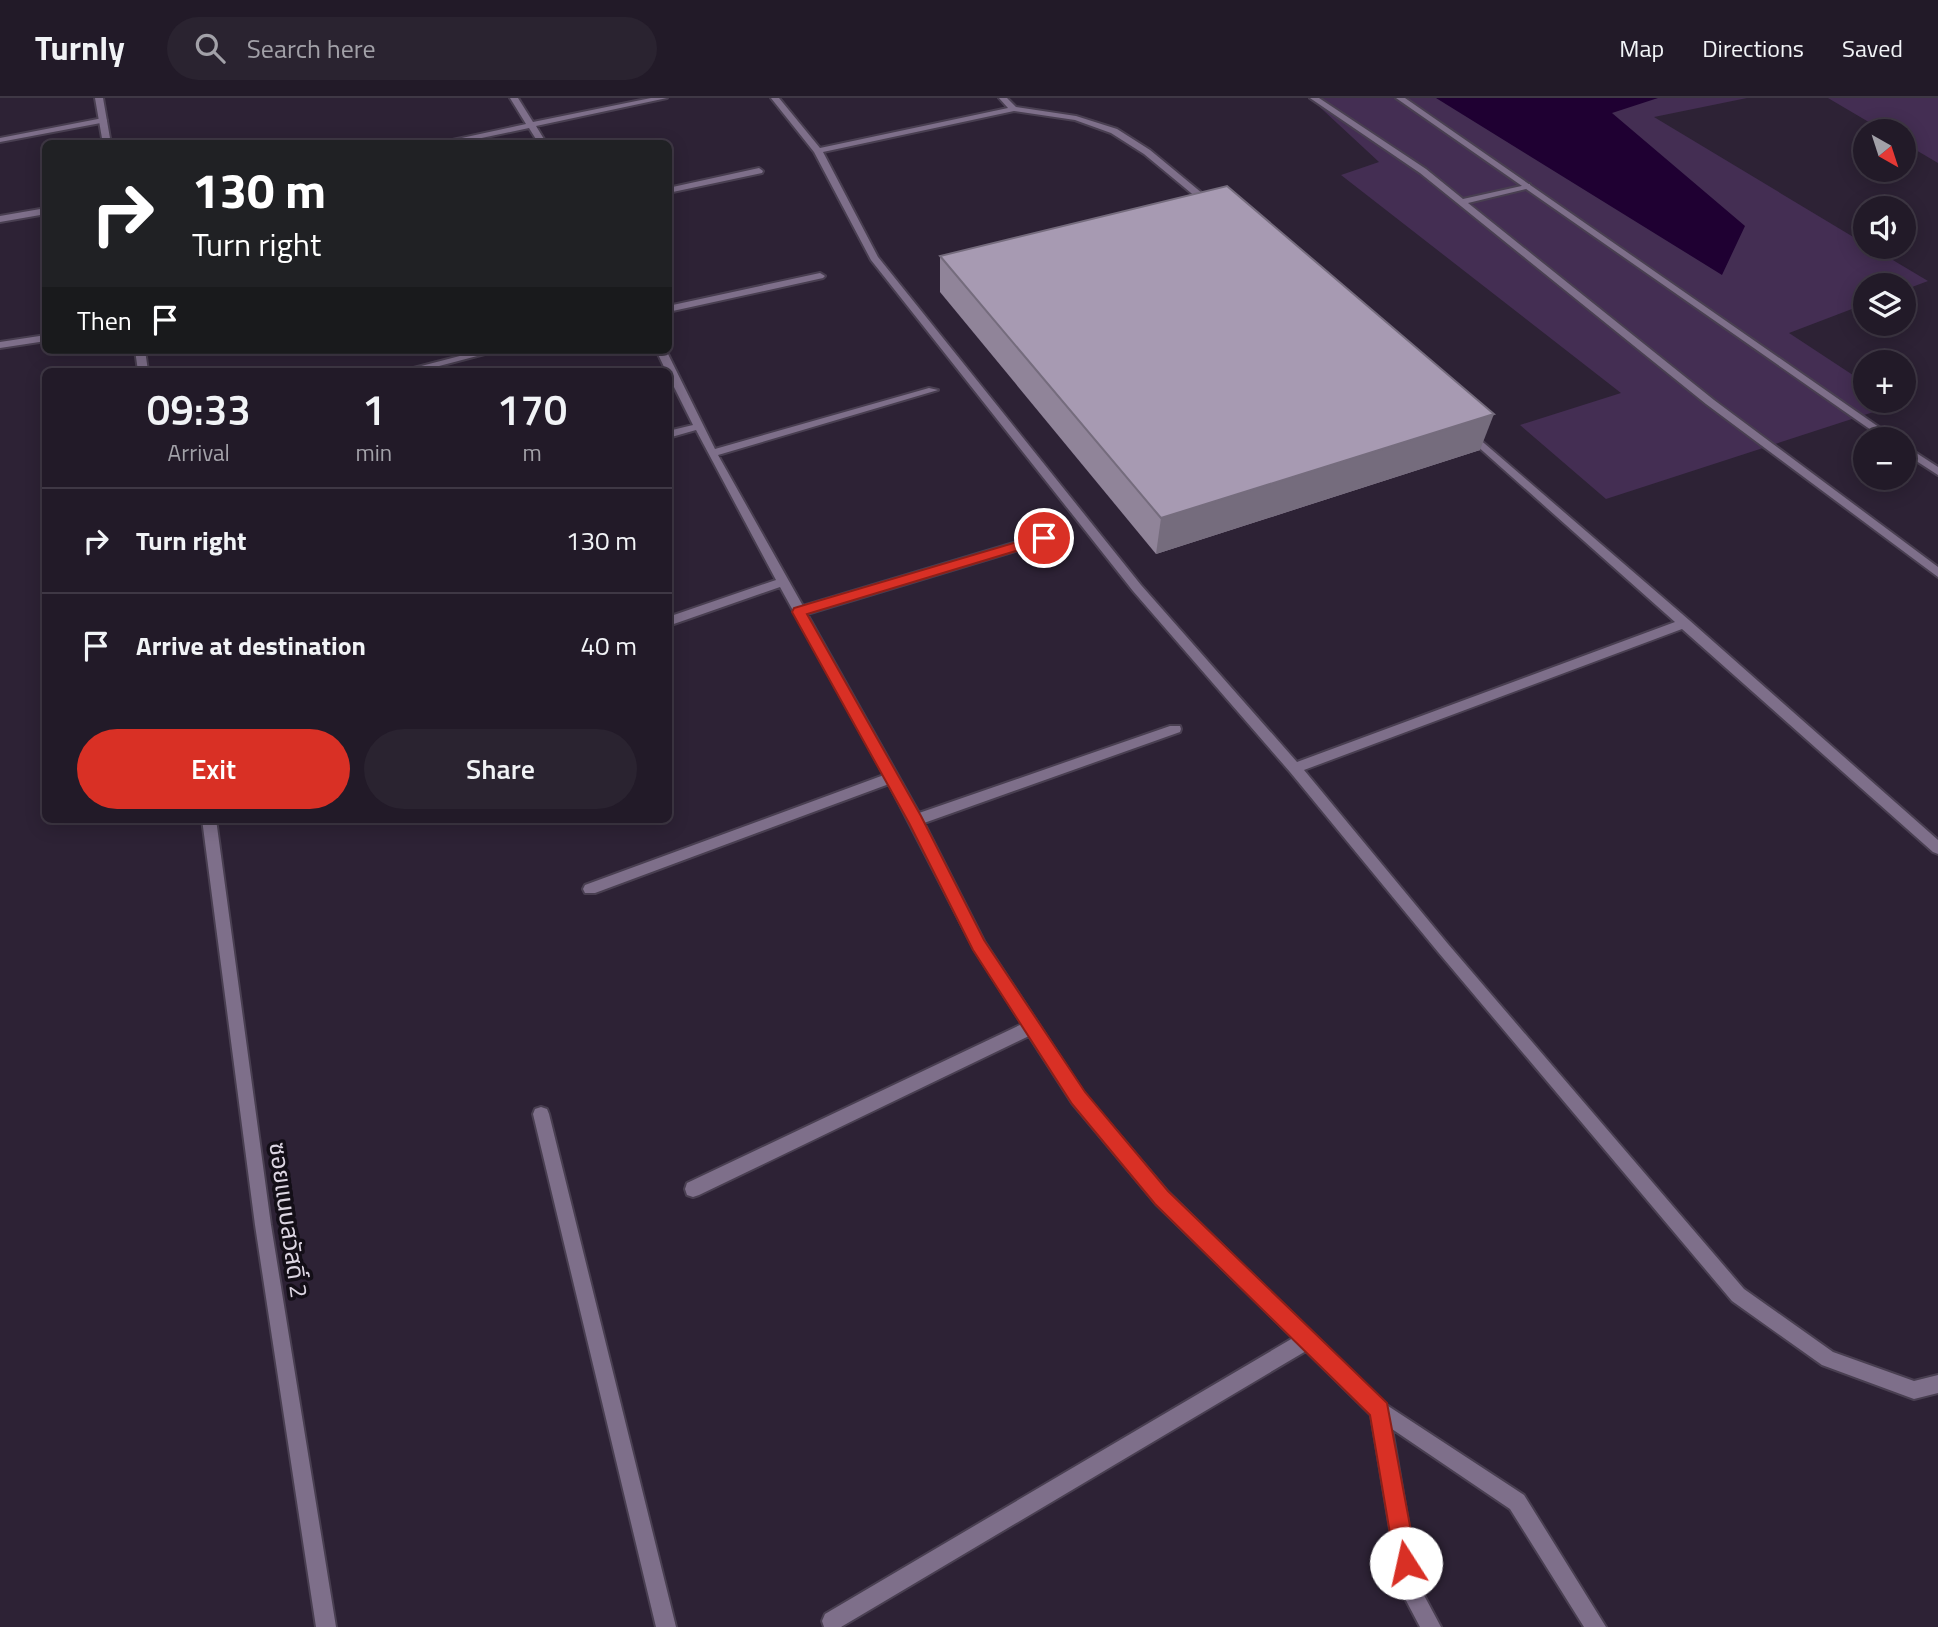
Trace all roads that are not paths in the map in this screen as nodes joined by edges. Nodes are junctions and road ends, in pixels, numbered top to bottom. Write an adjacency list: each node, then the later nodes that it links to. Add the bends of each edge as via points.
1 (99, 98): 9 (street)
2 (514, 98): 10 (street)
3 (663, 98): 10 (street)
4 (775, 98): 15 (street)
5 (1003, 98): 8 (street)
6 (1314, 98): 19 (street)
7 (1400, 98): 17 (street)
8 (1014, 109): 15 (street); 20 (street, via 1076,118 1114,131 1147,152)
9 (103, 120): 11 (street); 12 (street)
10 (533, 124): 13 (street); 14 (street)
11 (0, 140)
12 (106, 140)
13 (457, 140)
14 (541, 140)
15 (818, 151): 45 (street, via 874,258 1137,588)
16 (759, 171): 18 (street)
17 (1527, 186): 19 (street); 32 (street)
18 (672, 190)
19 (1462, 202): 39 (street, via 1710,402)
20 (1215, 209)
21 (42, 212): 22 (street)
22 (0, 219)
23 (820, 276): 24 (street)
24 (672, 308)
25 (42, 339): 26 (street)
26 (0, 345)
27 (478, 354): 28 (street)
28 (420, 368)
29 (672, 371): 31 (street)
30 (933, 390): 35 (street)
31 (699, 426): 34 (street); 35 (street)
32 (1874, 427)
33 (1466, 430): 43 (street)
34 (672, 434)
35 (712, 453): 40 (street)
36 (1916, 456): 37 (street)
37 (1938, 472)
38 (1044, 538): 41 (street)
39 (1938, 573)
40 (782, 582): 41 (street); 42 (street)
41 (799, 612): 46 (street)
42 (672, 621)
43 (1685, 623): 45 (street); 49 (street)
44 (1175, 729): 47 (street)
45 (1295, 768): 55 (street, via 1738,1295 1828,1359 1914,1390)
46 (892, 778): 47 (street); 50 (street)
47 (916, 820): 51 (street, via 979,945)
48 (210, 823): 58 (street, ซอยแนบสวัสดิ์ 2, via 263,1225)
49 (1938, 848)
50 (590, 889)
51 (1032, 1027): 53 (street); 54 (street, via 1078,1098 1162,1198)
52 (541, 1114): 59 (street)
53 (693, 1189)
54 (1307, 1340): 56 (street); 57 (street)
55 (1938, 1384)
56 (1380, 1410): 60 (street, via 1410,1589); 61 (street, via 1517,1502)
57 (832, 1621)
58 (326, 1627)
59 (666, 1627)
60 (1431, 1627)
61 (1596, 1627)

